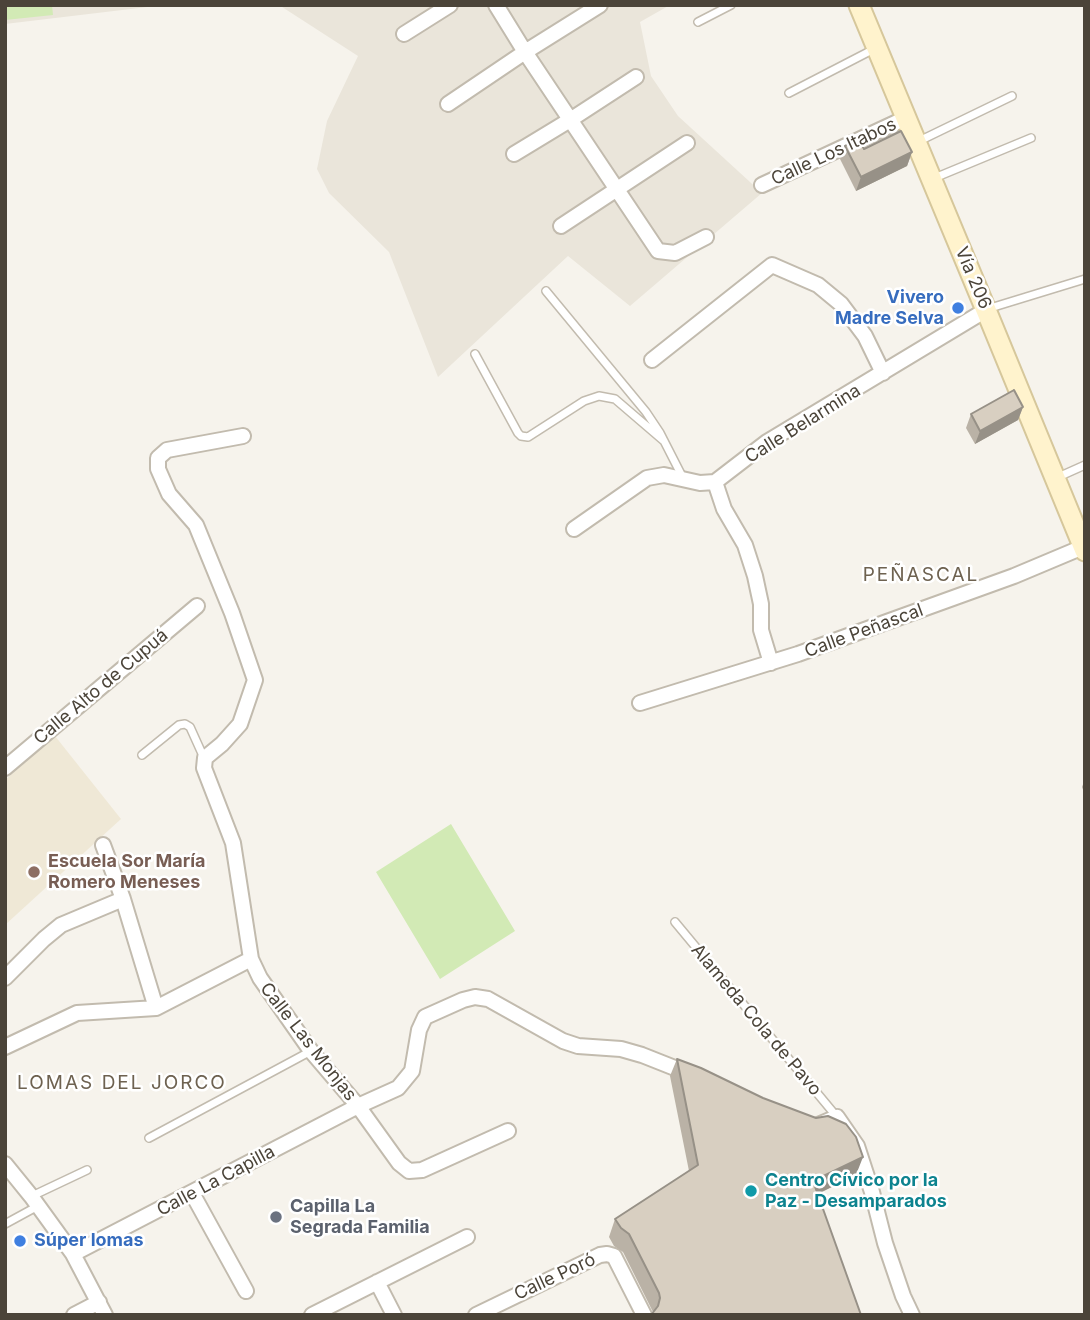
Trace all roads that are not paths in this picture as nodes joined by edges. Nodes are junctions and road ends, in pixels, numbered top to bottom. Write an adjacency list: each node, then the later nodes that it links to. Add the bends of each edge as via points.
1 (450, 5): 7 (street)
2 (496, 5): 9 (street)
3 (600, 5): 9 (street)
4 (731, 5): 6 (lane)
5 (859, 5): 8 (main road, Vía 206)
6 (698, 22)
7 (404, 34)
8 (876, 48): 11 (lane); 14 (main road, Vía 206)
9 (525, 52): 13 (street); 15 (street)
10 (636, 76): 15 (street)
11 (789, 93)
12 (1012, 96): 17 (lane)
13 (449, 104)
14 (906, 118): 17 (main road, Vía 206); 21 (street, Calle Los Itabos)
15 (570, 120): 19 (street); 22 (street)
16 (1031, 138): 20 (lane)
17 (916, 142): 20 (main road, Vía 206)
18 (687, 143): 22 (street)
19 (514, 154)
20 (931, 179): 27 (main road, Vía 206)
21 (762, 185)
22 (617, 190): 23 (street); 24 (street, via 658,251 675,253)
23 (561, 226)
24 (706, 237)
25 (1085, 279): 27 (lane)
26 (546, 290): 32 (lane, via 646,412)
27 (986, 310): 30 (street, Calle Belarmina); 35 (main road, Vía 206)
28 (475, 354): 32 (lane, via 521,436 527,438 599,396 615,399)
29 (652, 360): 30 (street, via 772,265 818,285 841,304)
30 (883, 373): 36 (street, Calle Belarmina, via 767,442)
31 (243, 436): 44 (street, via 167,450 158,458 169,494 196,526 255,680 240,724)
32 (664, 441): 34 (lane)
33 (1085, 465): 35 (lane)
34 (683, 479): 36 (street); 38 (street, via 647,478)
35 (1055, 479): 37 (main road, Vía 206)
36 (715, 482): 41 (street, via 755,576 761,630)
37 (1079, 517): 39 (main road, Vía 206)
38 (574, 529)
39 (1084, 549): 41 (street, Calle Peñascal)
40 (197, 606): 45 (street, Calle Alto de Cupuá)
41 (771, 663): 42 (street, Calle Peñascal)
42 (640, 703)
43 (142, 755): 44 (lane, via 185,723)
44 (205, 758): 49 (street, Calle Las Monjas, via 204,768 233,843)
45 (5, 768)
46 (103, 845): 47 (street)
47 (123, 898): 50 (street, via 61,925); 51 (street)
48 (675, 922): 56 (lane, Alameda Cola de Pavo)
49 (251, 959): 51 (street); 53 (street, Calle Las Monjas)
50 (5, 978)
51 (156, 1008): 52 (street, via 77,1013)
52 (5, 1047)
53 (311, 1051): 55 (street, Calle Las Monjas); 59 (lane)
54 (698, 1077): 55 (street, Calle La Capilla, via 621,1049 562,1041 488,999 475,998 425,1017 412,1071 398,1088)
55 (358, 1105): 58 (street, Calle Las Monjas, via 409,1171 422,1170); 62 (street, Calle La Capilla)
56 (837, 1117): 57 (street, via 813,1127); 75 (street, via 857,1146 902,1296)
57 (803, 1123)
58 (508, 1131)
59 (149, 1138)
60 (5, 1164): 63 (street)
61 (87, 1170): 63 (lane)
62 (192, 1193): 66 (street, Calle La Capilla); 68 (street)
63 (35, 1201): 64 (lane); 66 (street)
64 (5, 1224)
65 (467, 1237): 67 (street)
66 (73, 1254): 69 (street)
67 (377, 1282): 71 (street); 72 (street)
68 (246, 1291)
69 (102, 1308): 70 (street)
70 (74, 1315)
71 (312, 1315)
72 (394, 1315)
73 (476, 1315): 74 (street, Calle Poró, via 607,1254 614,1256)
74 (644, 1315)
75 (912, 1315)

